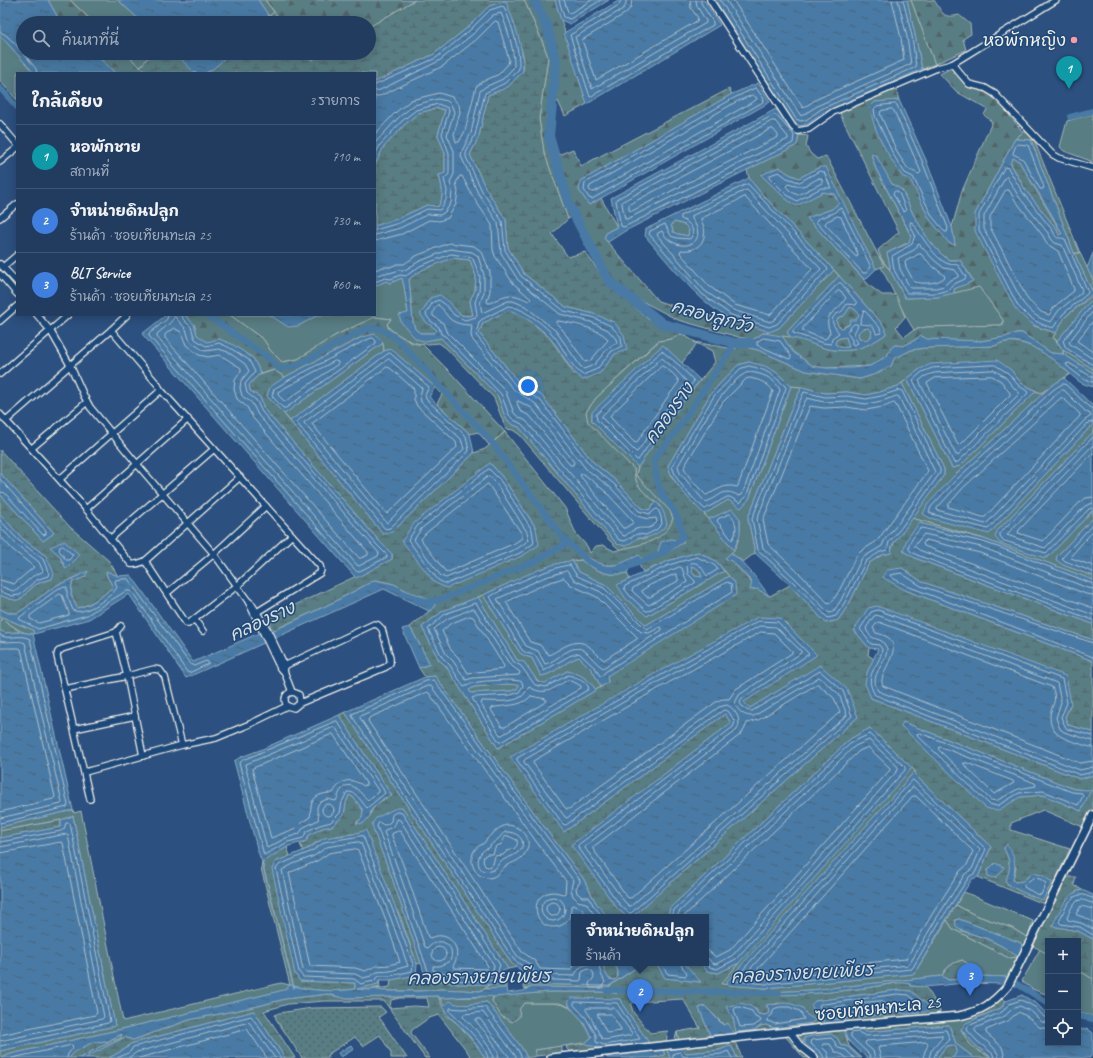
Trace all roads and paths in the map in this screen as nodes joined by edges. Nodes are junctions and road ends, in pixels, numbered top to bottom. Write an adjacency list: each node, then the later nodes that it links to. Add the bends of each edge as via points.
1 (710, 0): 3 (street, via 798,131 809,129 833,112)
2 (1056, 0): 3 (street)
3 (950, 64): 8 (street, via 969,84 985,88 995,94 1052,154)
4 (0, 124): 5 (street)
5 (16, 143)
6 (16, 149): 7 (street)
7 (0, 162)
8 (1093, 168)
9 (16, 205): 10 (street)
10 (0, 218)
11 (16, 256): 12 (street)
12 (2, 265): 14 (street)
13 (0, 274): 15 (street)
14 (16, 281)
15 (16, 293)
16 (16, 307): 20 (street)
17 (39, 316): 21 (street)
18 (67, 316): 21 (street)
19 (126, 316): 22 (street)
20 (0, 321)
21 (50, 330): 23 (street); 24 (street)
22 (111, 330): 23 (street); 25 (street)
23 (70, 365): 26 (street); 29 (street)
24 (0, 374)
25 (160, 389): 28 (street); 30 (street)
26 (87, 402): 30 (street); 31 (street)
27 (0, 414): 29 (street)
28 (188, 419): 32 (street); 33 (street)
29 (6, 421): 31 (street)
30 (112, 434): 33 (street); 35 (street)
31 (32, 448): 35 (street)
32 (214, 448): 34 (street); 36 (street)
33 (137, 464): 36 (street); 38 (street)
34 (240, 477): 37 (street); 39 (street)
35 (60, 479): 38 (street)
36 (162, 495): 39 (street); 41 (street)
37 (266, 506): 40 (street); 42 (street)
38 (86, 509): 41 (street)
39 (188, 524): 42 (street); 43 (street)
40 (292, 536): 44 (street); 47 (street, via 320,566 320,573)
41 (110, 539): 43 (street, via 131,564 138,565)
42 (214, 554): 44 (street); 45 (street)
43 (145, 561): 45 (street)
44 (237, 586): 46 (street); 48 (street)
45 (167, 593): 48 (street, via 186,623)
46 (248, 600): 47 (street); 50 (street)
47 (257, 612): 50 (street)
48 (195, 620): 51 (street)
49 (121, 626): 52 (street)
50 (265, 630): 53 (street)
51 (203, 631)
52 (116, 632): 54 (street); 55 (street, via 58,652)
53 (283, 668): 56 (street); 57 (street, via 374,624 382,629 390,658 390,663 386,667)
54 (127, 676): 55 (street); 59 (street); 61 (street, via 154,669 163,672)
55 (65, 689): 60 (street)
56 (292, 692): 57 (street, via 299,695); 58 (street, via 287,694 285,699)
57 (300, 703): 58 (street, via 294,708)
58 (287, 706): 61 (street, via 216,738)
59 (135, 716): 60 (street); 62 (street)
60 (74, 729): 63 (street)
61 (182, 745): 62 (street)
62 (143, 756): 63 (street)
63 (85, 772): 64 (street)
64 (90, 799)
65 (1090, 822): 66 (street, ซอยเทียนทะเล 25, via 1010,983 990,1004 959,1016)
66 (790, 1032): 67 (street, ซอยเทียนทะเล 25); 68 (street, via 801,1047)
67 (551, 1058)
68 (815, 1058)

